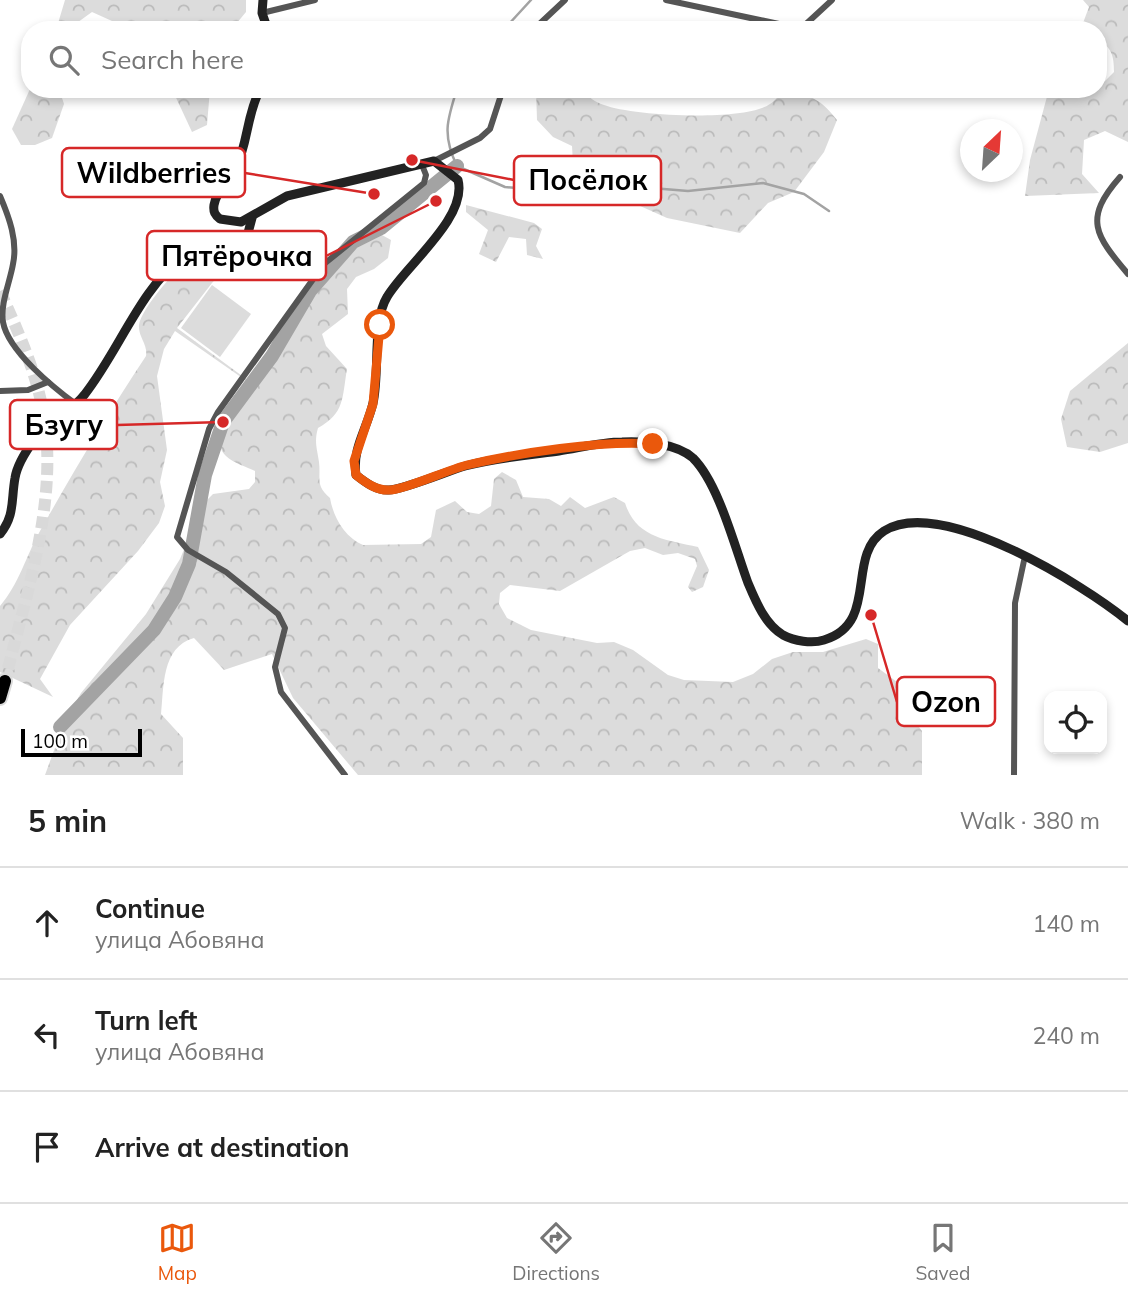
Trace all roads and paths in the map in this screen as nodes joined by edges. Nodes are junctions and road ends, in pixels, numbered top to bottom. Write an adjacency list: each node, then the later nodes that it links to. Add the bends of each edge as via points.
1 (263, 0): 6 (street)
2 (316, 0): 6 (street)
3 (565, 0): 8 (street)
4 (666, 0): 9 (street)
5 (832, 0): 10 (street)
6 (262, 13): 7 (street)
7 (265, 21)
8 (543, 21)
9 (765, 21)
10 (809, 21)
11 (256, 98): 17 (street, via 236,167 214,203 220,219 234,223)
12 (500, 98): 13 (street, via 490,129)
13 (434, 161): 14 (street); 23 (street, via 454,175 460,186 441,231 382,307 373,404 354,461 356,475 369,485 390,491 468,465 622,442 678,448 693,458 708,480 755,602 768,622 784,635 804,642 838,636 850,625 876,537 894,526 943,526)
14 (422, 165): 17 (street, via 287,196); 27 (street, via 424,183 324,264 218,412 177,537 188,550 211,562 278,614 285,628 275,667 281,692)
15 (1120, 177): 18 (street, via 1098,206 1096,223 1101,240)
16 (0, 196): 19 (street, via 10,219 14,260 3,322 19,351)
17 (252, 218): 21 (street, via 244,237 201,245 172,265 144,299 104,370)
18 (1128, 274)
19 (48, 382): 20 (street, via 28,390); 21 (street)
20 (0, 391)
21 (77, 405): 22 (street, via 35,438 15,477 12,517)
22 (0, 534)
23 (1025, 556): 24 (street); 28 (street, via 1015,603)
24 (1128, 621)
25 (5, 681): 26 (highway)
26 (0, 698)
27 (345, 775)
28 (1014, 775)

